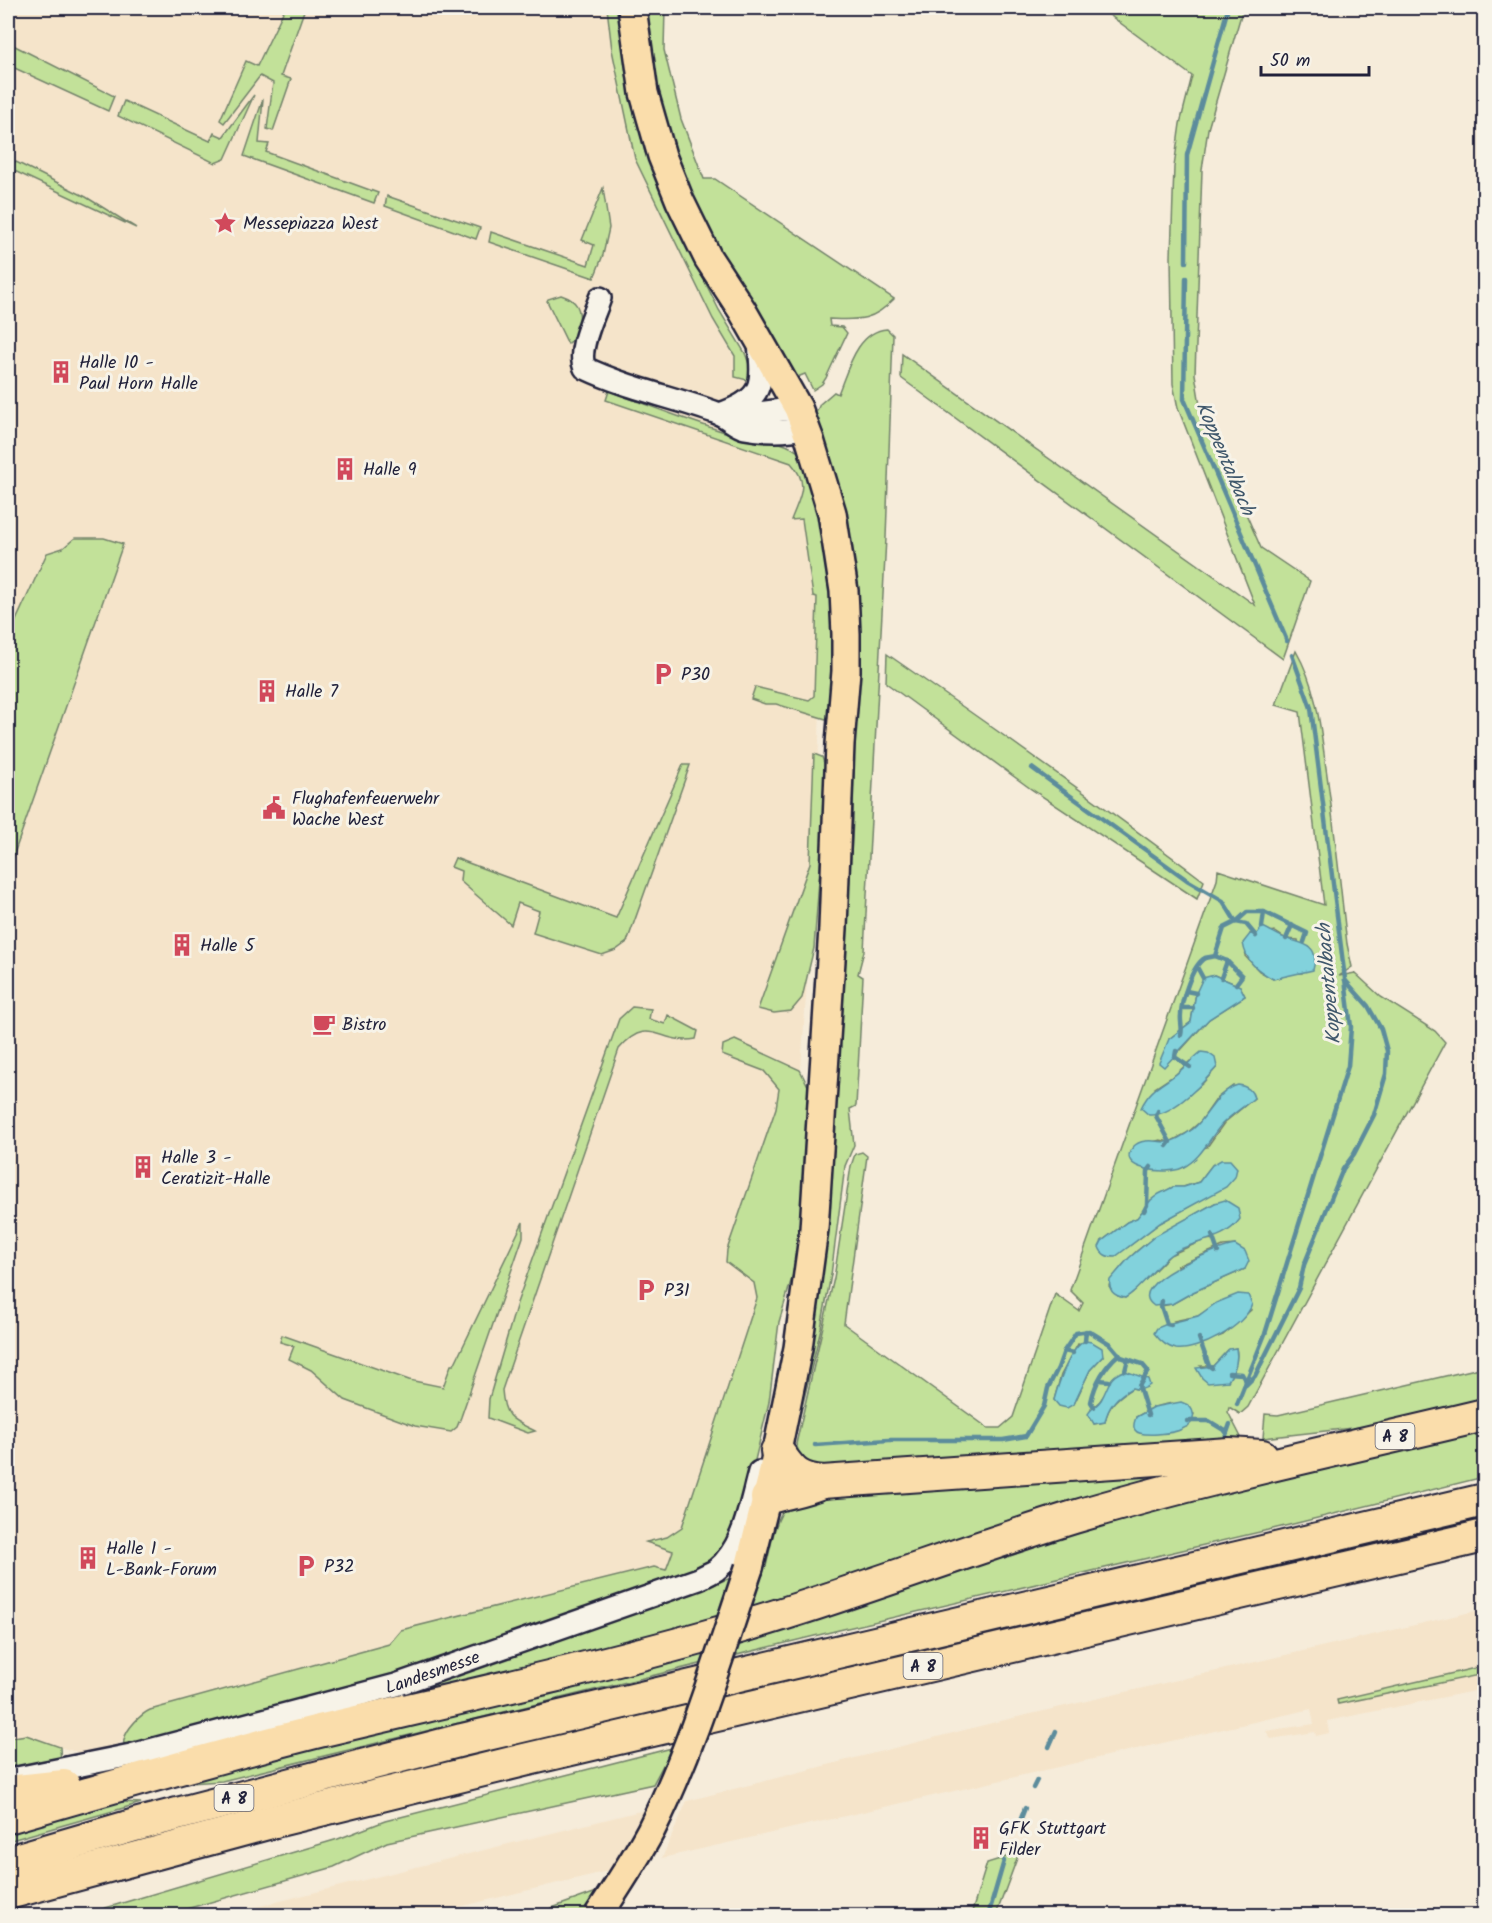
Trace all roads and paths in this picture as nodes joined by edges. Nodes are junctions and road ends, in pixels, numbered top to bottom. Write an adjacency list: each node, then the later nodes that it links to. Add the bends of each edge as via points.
1 (632, 8): 3 (main road, via 644,93 662,156 708,258)
2 (600, 298): 4 (street, via 582,352 585,368)
3 (759, 343): 4 (street, via 762,374 757,391 743,405); 5 (main road)
4 (720, 414): 5 (street)
5 (801, 418): 7 (main road, via 832,513 844,591 846,662 814,1219 798,1348)
6 (1485, 1415): 8 (highway, A 8)
7 (777, 1451): 9 (highway, via 800,1478); 10 (main road); 13 (street, Landesmesse, via 760,1471 739,1539 716,1570 699,1579 396,1685 131,1755)
8 (1305, 1457): 9 (highway, via 1229,1454); 14 (highway, A 8, via 1077,1516 707,1636)
9 (822, 1482): 10 (highway, via 805,1490)
10 (766, 1498): 19 (main road, bridge, via 749,1568 702,1709 671,1786)
11 (1485, 1500): 17 (highway, A 8, via 462,1740)
12 (1485, 1536): 18 (highway, A 8, via 524,1760 219,1835)
13 (8, 1780)
14 (116, 1785): 15 (highway); 16 (highway)
15 (8, 1792)
16 (8, 1817)
17 (8, 1862)
18 (8, 1893)
19 (598, 1916)

